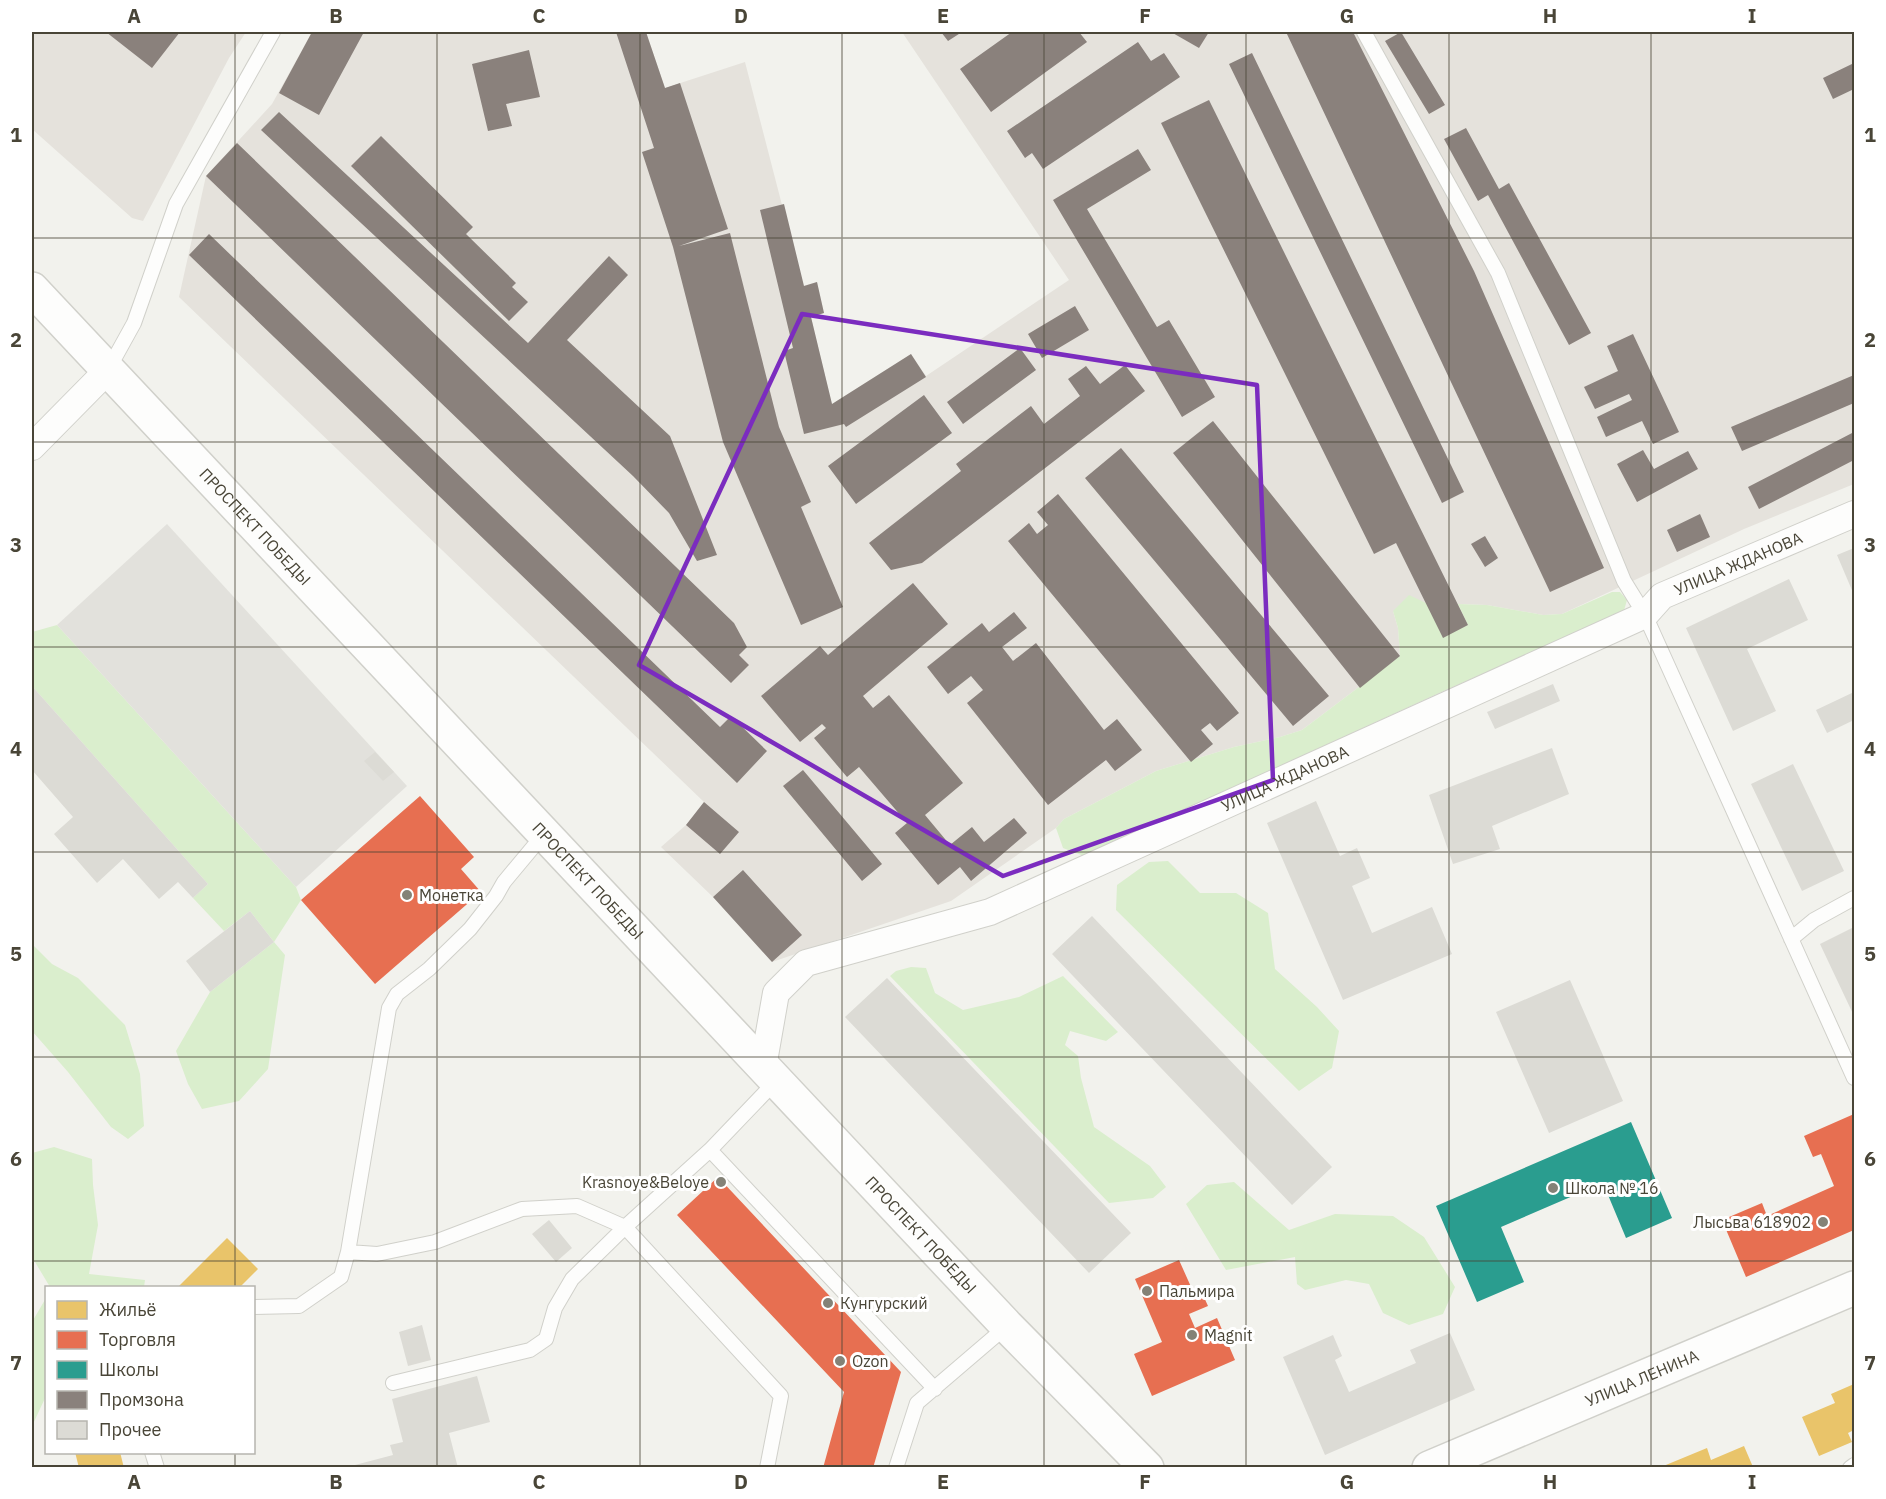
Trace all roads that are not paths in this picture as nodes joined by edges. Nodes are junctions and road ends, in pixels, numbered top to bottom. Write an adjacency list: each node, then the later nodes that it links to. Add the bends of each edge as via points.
1 (273, 32): 4 (lane, via 176,204 134,323)
2 (1364, 32): 7 (lane, via 1498,273 1624,581)
3 (32, 289): 4 (street, ПРОСПЕКТ ПОБЕДЫ)
4 (108, 370): 5 (street); 8 (street, ПРОСПЕКТ ПОБЕДЫ)
5 (32, 447)
6 (1854, 514): 7 (street, УЛИЦА ЖДАНОВА, via 1662,596)
7 (1645, 615): 10 (lane); 11 (street, УЛИЦА ЖДАНОВА, via 990,912 806,963 776,993)
8 (544, 834): 11 (street, ПРОСПЕКТ ПОБЕДЫ); 15 (lane, via 470,929 397,994 389,1008)
9 (1854, 898): 10 (lane, via 1814,920)
10 (1791, 939): 12 (lane)
11 (769, 1074): 13 (lane); 18 (street, ПРОСПЕКТ ПОБЕДЫ)
12 (1854, 1078)
13 (710, 1150): 14 (lane); 20 (lane)
14 (624, 1227): 15 (lane, via 577,1206 522,1209 435,1242 377,1254); 19 (lane, via 572,1279 555,1308 546,1339 530,1350); 22 (lane, via 781,1396)
15 (348, 1252): 17 (lane, via 341,1276 299,1306)
16 (1854, 1288): 25 (street, УЛИЦА ЛЕНИНА)
17 (255, 1306)
18 (1007, 1326): 20 (lane); 24 (street, ПРОСПЕКТ ПОБЕДЫ)
19 (393, 1383)
20 (935, 1389): 23 (lane, via 917,1403)
21 (1854, 1465): 26 (lane)
22 (767, 1467)
23 (896, 1467)
24 (1147, 1467)
25 (1429, 1467)
26 (1850, 1467)

